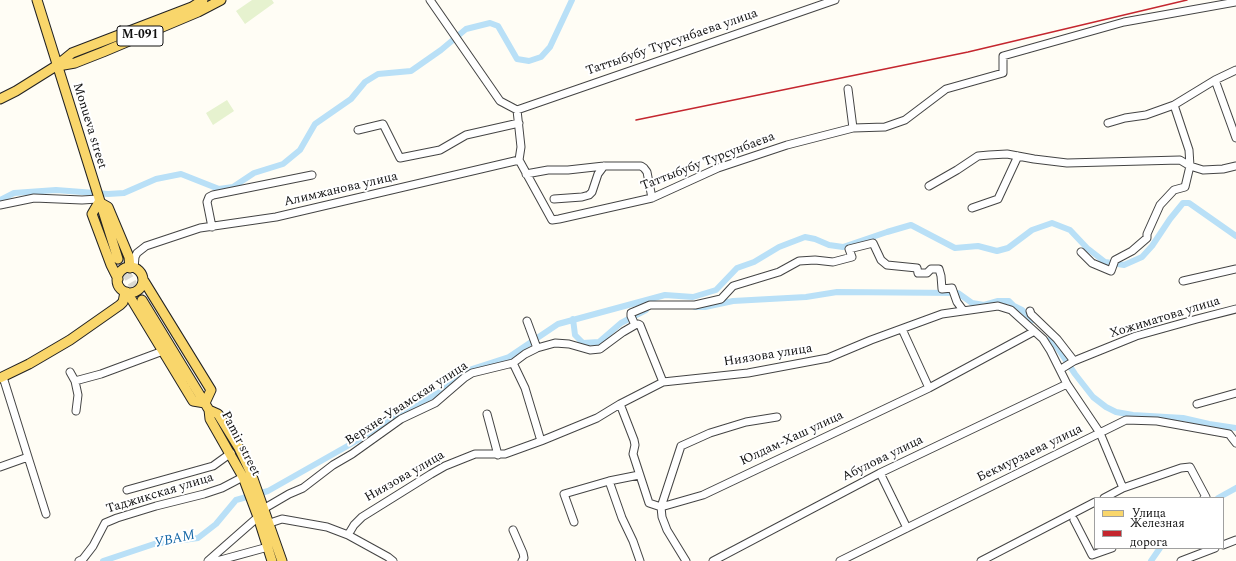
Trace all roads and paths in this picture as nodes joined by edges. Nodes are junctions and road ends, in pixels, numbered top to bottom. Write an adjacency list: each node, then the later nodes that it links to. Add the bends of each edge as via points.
1 (36, 0): 7 (main road, Monueva street)
2 (203, 0): 7 (main road, М-091, via 192,7 72,53)
3 (221, 0): 7 (main road, М-091, via 103,52 75,63)
4 (430, 0): 13 (street, via 500,101)
5 (835, 0): 13 (street, Таттыбубу Турсунбаева улица)
6 (1236, 2): 16 (street, Таттыбубу Турсунбаева, via 1124,22 1003,56 1003,73 946,88 905,120 884,127)
7 (56, 66): 11 (main road); 27 (main road, Monueva street)
8 (1236, 70): 9 (street)
9 (1215, 80): 12 (street); 18 (street)
10 (848, 89): 16 (street)
11 (0, 98)
12 (1174, 104): 15 (street); 22 (street, via 1189,150)
13 (516, 110): 14 (street)
14 (519, 123): 17 (street, via 466,135 440,150 400,158 383,124); 20 (street)
15 (1108, 123)
16 (853, 128): 28 (street, Таттыбубу Турсунбаева, via 787,145 718,168)
17 (358, 130)
18 (1236, 138)
19 (1018, 156): 22 (street, via 1067,163 1180,160); 26 (street, via 978,156); 31 (street, via 998,199)
20 (519, 160): 24 (street, Таттыбубу Турсунбаева); 32 (street, Алимжанова улица, via 276,217)
21 (604, 166): 24 (street); 28 (street, via 641,166 649,182); 29 (street, via 589,195)
22 (1190, 166): 23 (street, via 1203,170); 33 (street, via 1185,187 1174,190 1160,205 1147,238 1132,251 1115,260 1111,271 1092,263)
23 (1236, 166)
24 (526, 174): 28 (street, Таттыбубу Турсунбаева, via 552,220)
25 (312, 175): 32 (street, via 209,197 207,202)
26 (929, 186)
27 (97, 196): 30 (street, via 82,200 34,198); 34 (main road, Monueva street); 35 (main road, via 108,207); 37 (main road, via 92,214)
28 (652, 198)
29 (554, 199)
30 (0, 205)
31 (972, 208)
32 (212, 228): 35 (street, Алимжанова улица, via 200,228 146,246 135,257)
33 (1080, 252)
34 (118, 259)
35 (132, 268): 37 (main road, via 123,270); 39 (main road, via 140,272)
36 (1236, 269): 38 (street)
37 (118, 279): 40 (main road, via 119,286)
38 (1183, 280)
39 (144, 281): 40 (main road, via 138,291); 62 (main road, via 211,390)
40 (126, 292): 50 (main road); 54 (main road, via 120,305 70,340)
41 (142, 300): 62 (main road)
42 (1236, 309): 52 (street, Хожиматова улица, via 1136,336)
43 (963, 310): 45 (street, Верхне-Увамская улица, via 952,288 942,289 939,269 918,273 917,268 887,264 881,260 873,244 849,249 852,257 833,262 799,261 779,272 734,286 721,298 695,305 650,305 631,313); 47 (street, Ниязова улица, via 942,314); 48 (street, Ниязова улица, via 998,306 1011,310)
44 (1030, 311): 52 (street, via 1058,339)
45 (633, 320): 49 (street, Верхне-Увамская улица, via 604,348 590,350 562,343); 56 (street, via 640,325)
46 (527, 321): 49 (street)
47 (902, 329): 56 (street, Ниязова улица, via 828,358 748,373); 58 (street)
48 (1033, 332): 52 (street, Ниязова улица); 58 (street, Юлдам-Хаш улица)
49 (537, 346): 51 (street, Верхне-Увамская улица)
50 (163, 351): 55 (street); 62 (main road, via 193,401)
51 (513, 363): 67 (street, via 525,388); 83 (street, Верхне-Увамская улица, via 468,376 435,403 401,419 303,488)
52 (1067, 365): 57 (street, Ниязова улица)
53 (70, 372): 55 (street)
54 (1, 378): 71 (street)
55 (75, 381): 63 (street, via 78,395)
56 (663, 382): 60 (street, Ниязова улица)
57 (1067, 384): 66 (street, Ниязова улица); 73 (street, Абулова улица)
58 (929, 388): 82 (street, Юлдам-Хаш улица, via 703,495)
59 (1236, 393): 61 (street)
60 (620, 404): 67 (street, Ниязова улица, via 597,418); 75 (street, via 634,440 633,454)
61 (1197, 404)
62 (207, 407): 69 (main road, Pamir street, via 210,419); 74 (main road, Pamir street, via 218,414 239,448)
63 (76, 411)
64 (487, 414): 70 (street)
65 (777, 417): 82 (street, via 746,422 710,433 682,446)
66 (1100, 433): 68 (street, Бекмурзаева улица, via 1126,420 1156,421 1229,434); 77 (street, Ниязова улица); 89 (street, Бекмурзаева улица)
67 (541, 441): 70 (street, Ниязова улица)
68 (1236, 443)
69 (230, 453): 74 (main road, Pamir street); 78 (street, via 213,466)
70 (498, 455): 91 (street, Ниязова улица, via 475,454 436,471 362,517)
71 (28, 457): 72 (street); 84 (street)
72 (0, 467)
73 (880, 473): 89 (street); 106 (street, Абулова улица)
74 (247, 475): 83 (main road, Pamir street); 85 (main road, Pamir street); 97 (street, Таджикская улица, via 222,488 105,523 93,546)
75 (639, 475): 76 (street); 82 (street, via 650,503)
76 (609, 481): 87 (street, via 564,494); 104 (street)
77 (1123, 488): 79 (street); 80 (street, via 1190,467)
78 (126, 490)
79 (1106, 497)
80 (1206, 497)
81 (1094, 503): 108 (street)
82 (661, 507): 105 (street, via 667,530)
83 (264, 508): 88 (main road, Pamir street)
84 (46, 514)
85 (258, 517): 94 (main road, Pamir street); 98 (street)
86 (1074, 520): 95 (street, via 1092,555)
87 (574, 522)
88 (270, 523): 91 (street, via 282,519 327,527); 101 (main road, Pamir street)
89 (907, 528): 107 (street, Бекмурзаева улица)
90 (513, 530): 103 (street, via 523,552)
91 (348, 535): 102 (street)
92 (1236, 540): 93 (street)
93 (1224, 545)
94 (268, 547): 99 (street); 100 (main road, Pamir street)
95 (1109, 549)
96 (1212, 549): 109 (street)
97 (79, 561)
98 (208, 561)
99 (217, 561)
100 (272, 561)
101 (282, 561)
102 (394, 561)
103 (522, 561)
104 (640, 561)
105 (686, 561)
106 (713, 561)
107 (840, 561)
108 (981, 561)
109 (1181, 561)

